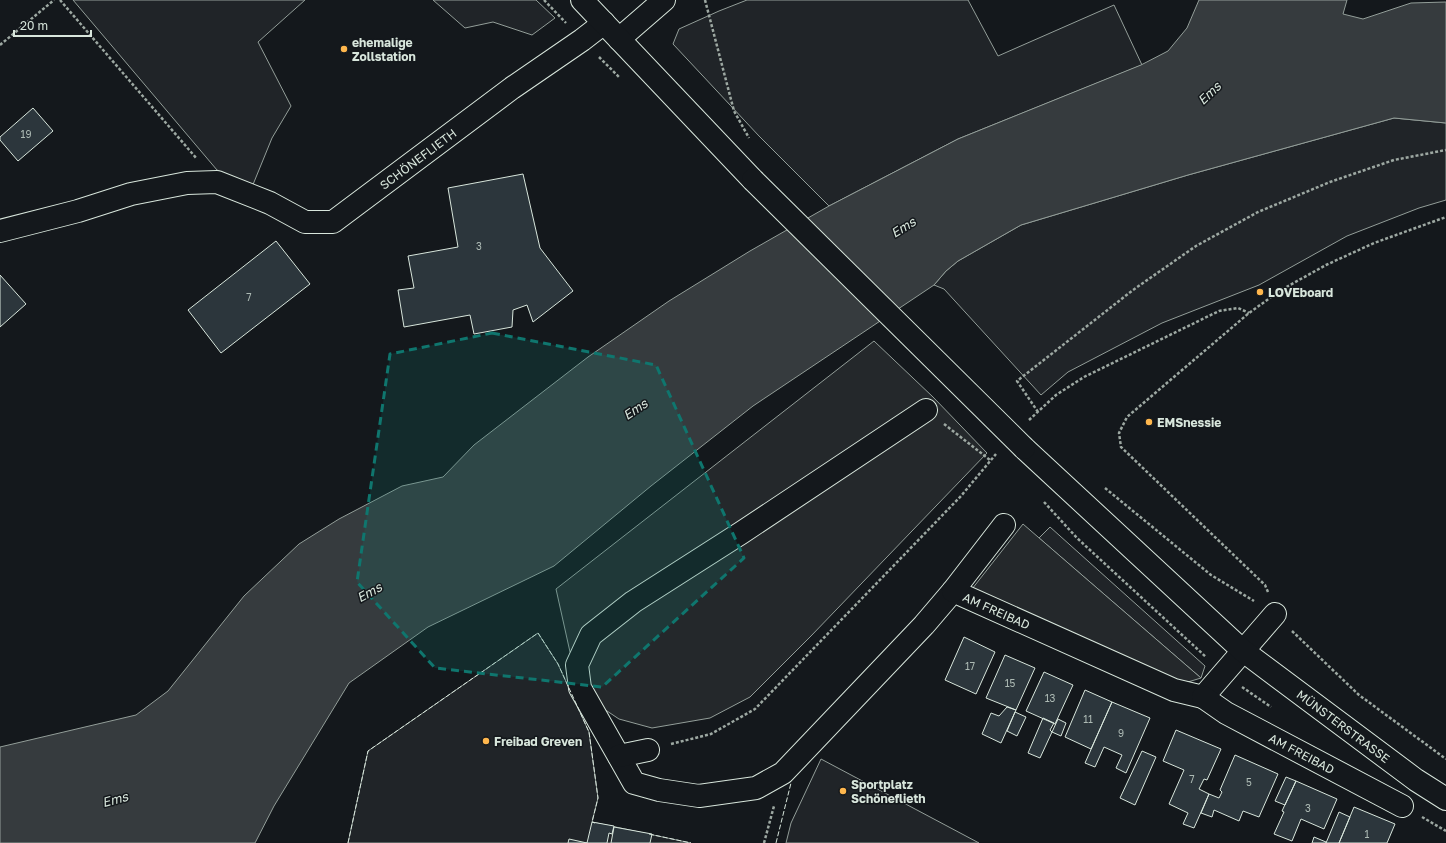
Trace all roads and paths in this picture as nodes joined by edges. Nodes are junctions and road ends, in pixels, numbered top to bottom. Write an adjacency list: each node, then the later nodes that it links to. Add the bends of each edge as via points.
1 (54, 0): 8 (path)
2 (60, 0): 11 (path)
3 (582, 0): 6 (main road, MÜNSTERSTRASSE)
4 (664, 0): 7 (main road)
5 (705, 0): 9 (path, via 734,111)
6 (604, 23): 7 (main road, MÜNSTERSTRASSE); 11 (main road, SCHÖNEFLIETH, via 512,88 333,222 305,222 270,203)
7 (619, 39): 25 (main road, MÜNSTERSTRASSE, bridge, via 753,180 1024,448)
8 (0, 45)
9 (752, 144)
10 (1446, 150): 16 (path, via 1394,160 1330,182 1258,212 1196,246 1133,290 1016,381)
11 (217, 182): 13 (main road, via 187,183 131,194)
12 (1446, 217): 14 (path, via 1374,243 1326,265 1281,290)
13 (0, 231)
14 (1249, 313): 16 (path, via 1238,308 1219,311 1084,377 1056,395); 24 (path, via 1127,417 1119,433 1121,447 1265,585)
15 (926, 410): 19 (path); 29 (main road, AM FREIBAD, via 633,602 591,635 577,665 580,688)
16 (1038, 412): 17 (path)
17 (1027, 422)
18 (1000, 449): 19 (path)
19 (990, 460): 28 (path, via 961,496 755,709 711,734)
20 (1101, 484): 24 (path, via 1211,575)
21 (1041, 499): 26 (path, via 1077,538)
22 (1004, 525): 23 (main road)
23 (953, 591): 27 (main road, AM FREIBAD, via 1174,690); 29 (main road, AM FREIBAD, via 924,625 783,773 756,788 698,796 659,790 634,782)
24 (1275, 614): 25 (main road); 30 (path, via 1359,695)
25 (1242, 650): 26 (main road); 31 (main road, MÜNSTERSTRASSE, via 1416,780)
26 (1224, 673): 27 (main road)
27 (1203, 697): 32 (main road, AM FREIBAD, via 1226,713)
28 (648, 750): 29 (main road)
29 (619, 756)
30 (1446, 759)
31 (1446, 798)
32 (1402, 806)

